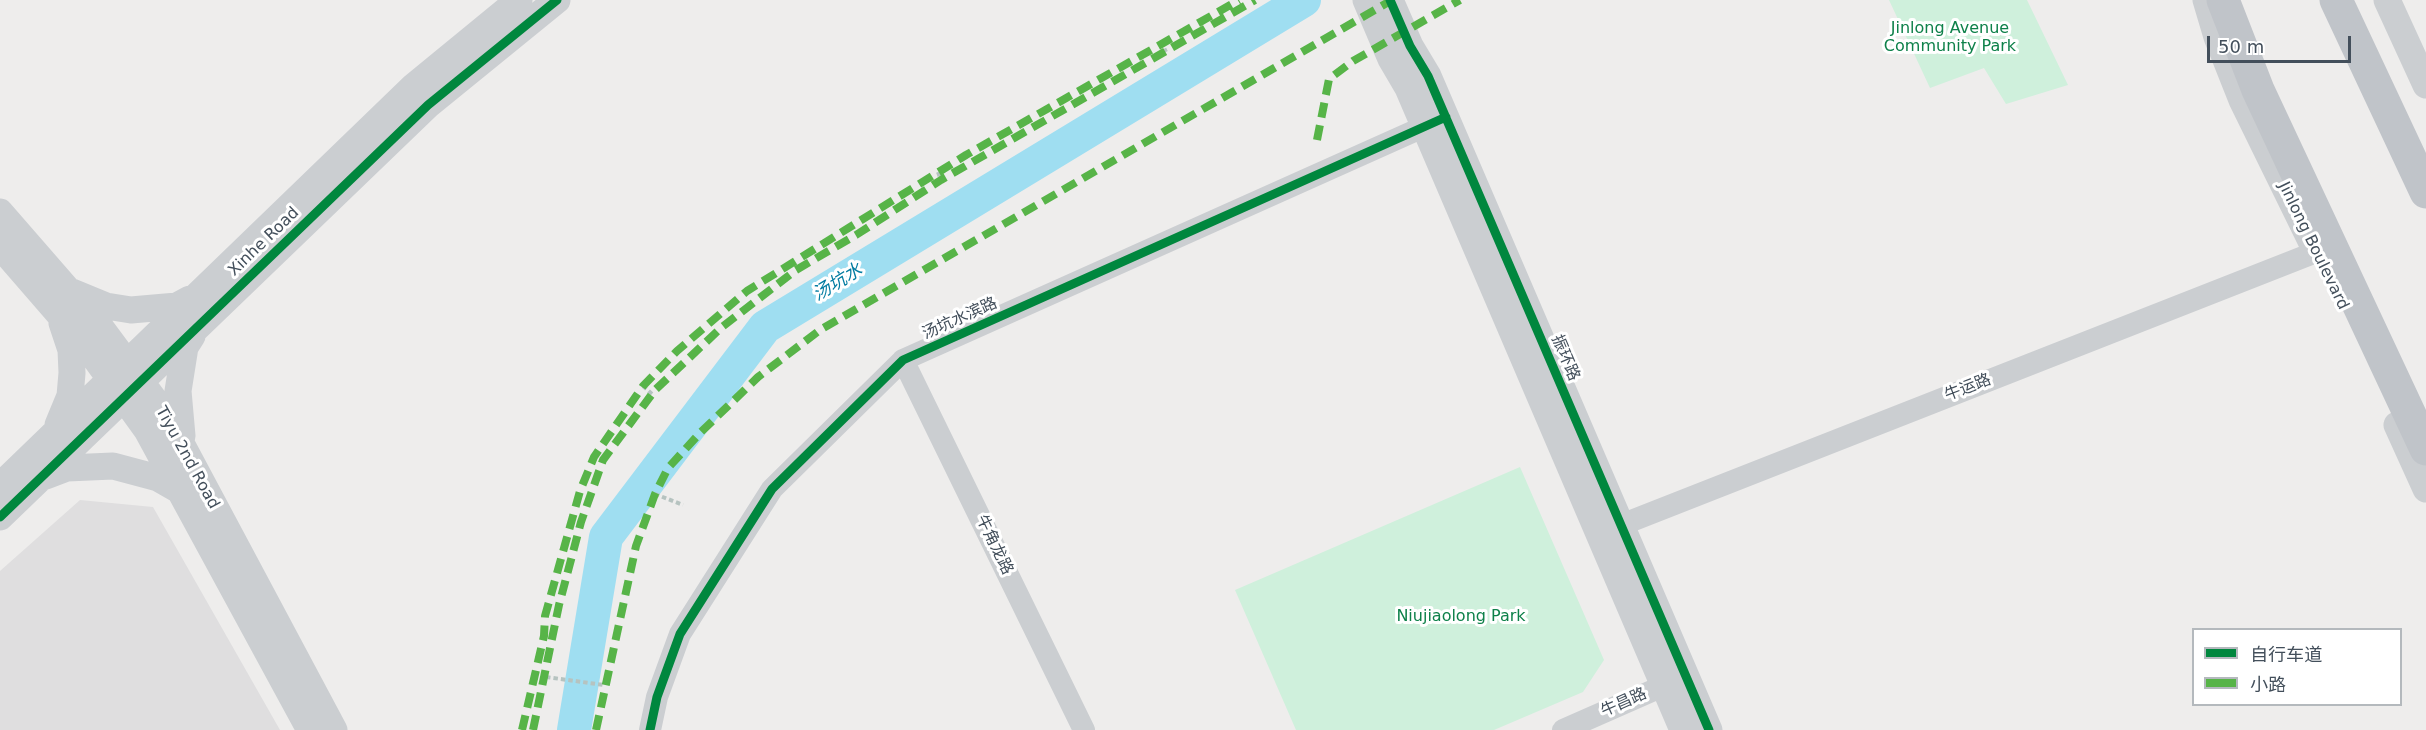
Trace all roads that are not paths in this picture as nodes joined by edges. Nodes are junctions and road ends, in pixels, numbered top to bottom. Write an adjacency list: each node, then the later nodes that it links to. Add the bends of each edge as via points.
1 (519, 0): 16 (street, Xinhe Road, via 413,87)
2 (557, 0): 18 (street, Xinhe Road, via 428,105)
3 (1366, 0): 9 (street, 振环路)
4 (1390, 0): 9 (street, 振环路)
5 (2206, 0): 15 (street, Jinlong Boulevard, via 2242,100)
6 (2223, 0): 22 (highway, via 2258,90)
7 (2336, 0): 12 (highway)
8 (2394, 2): 10 (street)
9 (1400, 52): 11 (street, 振环路, via 1428,76)
10 (2426, 85)
11 (1435, 122): 19 (street, 汤坑水滨路); 29 (street, 振环路); 30 (street, 振环路)
12 (2426, 192)
13 (0, 212): 17 (street, Tiyu 2nd Road)
14 (0, 246): 17 (street, Tiyu 2nd Road)
15 (2316, 252): 26 (street, Jinlong Boulevard); 29 (street, 牛运路)
16 (197, 296): 17 (street, via 177,306 131,310); 20 (street, Xinhe Road)
17 (61, 300): 20 (street, Tiyu 2nd Road); 21 (street, via 72,373 65,415)
18 (197, 327): 20 (street, Xinhe Road); 23 (street, via 185,347 178,391 181,434)
19 (903, 360): 33 (street, 汤坑水滨路, via 772,489 680,634 657,697); 34 (street, 牛角龙路)
20 (125, 381): 21 (street, Xinhe Road); 23 (street, Tiyu 2nd Road, via 167,417); 24 (street, Xinhe Road); 27 (street, Tiyu 2nd Road)
21 (51, 437): 25 (street, Xinhe Road)
22 (2426, 449)
23 (188, 457): 32 (street, Tiyu 2nd Road)
24 (34, 484): 27 (street, via 67,468 113,466 158,477); 28 (street, Xinhe Road)
25 (0, 486)
26 (2426, 489)
27 (179, 490): 31 (street, Tiyu 2nd Road)
28 (0, 517)
29 (1621, 525): 30 (street, 振环路)
30 (1675, 681): 35 (street, 牛昌路); 36 (street, 振环路); 37 (street, 振环路)
31 (310, 730)
32 (334, 730)
33 (650, 730)
34 (1084, 730)
35 (1563, 730)
36 (1683, 730)
37 (1709, 730)

